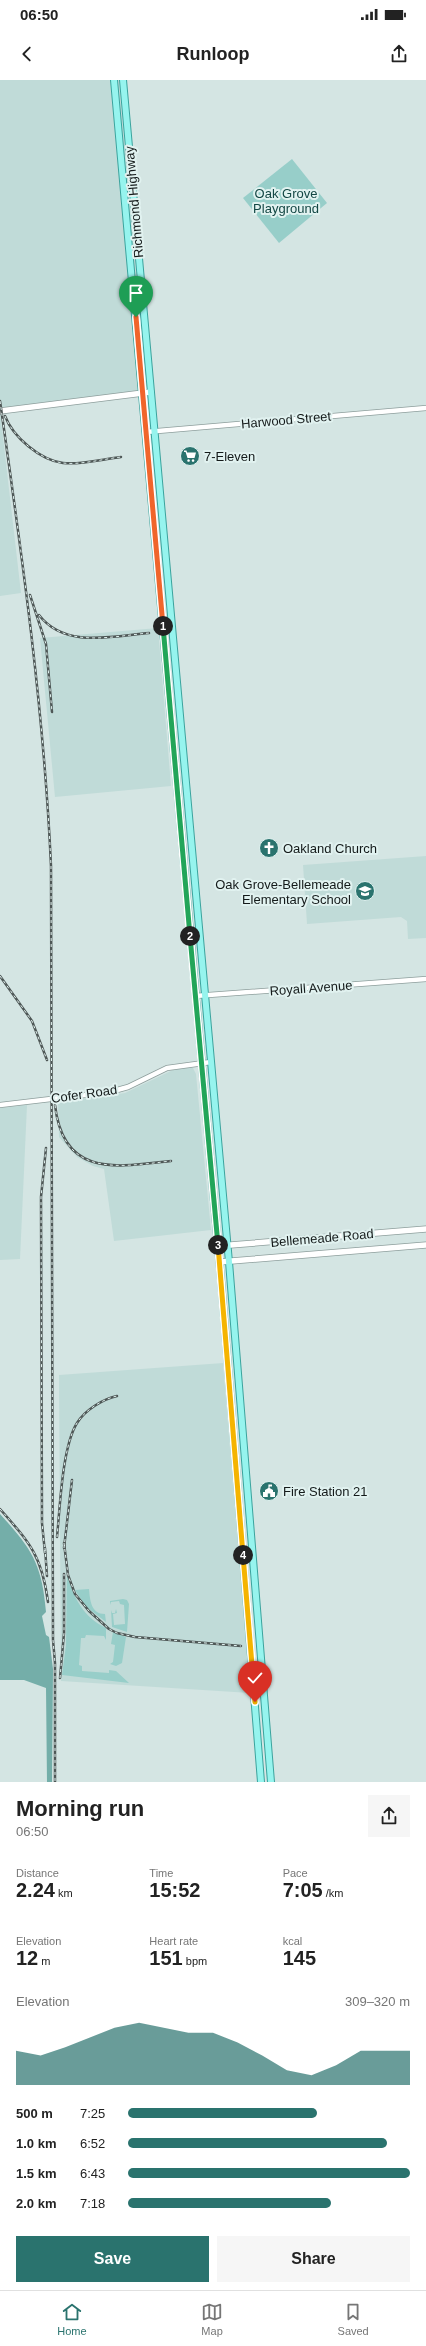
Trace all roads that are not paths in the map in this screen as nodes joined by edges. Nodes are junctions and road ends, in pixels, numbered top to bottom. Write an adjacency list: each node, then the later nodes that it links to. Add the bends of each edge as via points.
1 (114, 80): 4 (main road, Richmond Highway)
2 (123, 80): 3 (main road, Richmond Highway)
3 (151, 392): 4 (main road); 7 (main road, Richmond Highway)
4 (143, 394): 6 (main road); 8 (main road, Richmond Highway)
5 (426, 408): 7 (street, Harwood Street)
6 (0, 411)
7 (155, 431): 8 (street, Harwood Street); 11 (main road, Richmond Highway)
8 (146, 432): 10 (main road, Richmond Highway)
9 (426, 980): 11 (street, Royall Avenue)
10 (195, 996): 11 (street, Royall Avenue); 12 (main road, Richmond Highway)
11 (205, 996): 13 (main road, Richmond Highway)
12 (201, 1062): 13 (street, Cofer Road); 14 (street, Cofer Road, via 167,1068 128,1087 110,1092); 17 (main road, Richmond Highway)
13 (211, 1062): 18 (main road, Richmond Highway)
14 (0, 1105)
15 (426, 1229): 18 (main road, Bellemeade Road)
16 (426, 1245): 20 (main road, Bellemeade Road)
17 (218, 1246): 18 (main road, Bellemeade Road); 19 (main road, Richmond Highway)
18 (227, 1246): 20 (main road, Richmond Highway)
19 (219, 1262): 20 (main road, Bellemeade Road); 21 (main road, Richmond Highway)
20 (229, 1262): 22 (main road, Richmond Highway)
21 (262, 1782)
22 (271, 1782)

